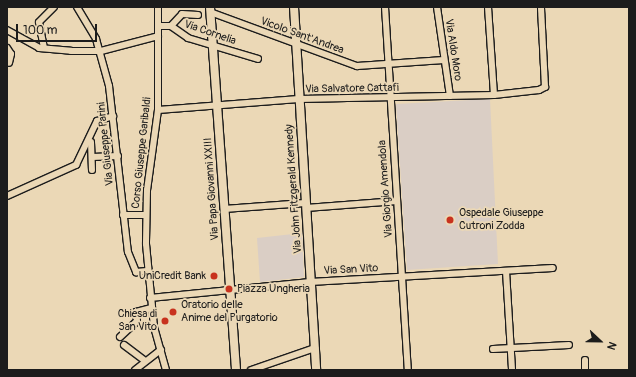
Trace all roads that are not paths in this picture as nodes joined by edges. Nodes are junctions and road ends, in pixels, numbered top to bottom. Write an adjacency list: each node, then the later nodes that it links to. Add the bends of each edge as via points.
1 (54, 7): 19 (street, via 39,22)
2 (87, 7): 9 (street)
3 (158, 7): 12 (street, Corso Giuseppe Garibaldi)
4 (294, 7): 16 (main road, Via John Fitzgerald Kennedy)
5 (385, 7): 24 (street, Via Giorgio Amendola)
6 (437, 7): 22 (street, Via Aldo Moro)
7 (488, 7): 25 (street)
8 (541, 7): 25 (street, Via Salvatore Cattafi, via 545,87)
9 (79, 9): 20 (street, Via Giuseppe Parini)
10 (210, 10): 16 (street, Vicolo Sant'Andrea); 17 (main road, Via Papa Giovanni XXIII)
11 (198, 15): 13 (street, via 182,14)
12 (158, 26): 13 (street, Via Cornelia); 15 (street, Corso Giuseppe Garibaldi)
13 (171, 26): 17 (street, Via Cornelia, via 181,36)
14 (7, 30): 19 (street, via 27,44)
15 (158, 36): 20 (street); 30 (street, Corso Giuseppe Garibaldi)
16 (295, 45): 24 (street, Vicolo Sant'Andrea, via 357,66); 28 (main road, Via John Fitzgerald Kennedy)
17 (213, 46): 21 (street, Via Cornelia); 29 (main road, Via Papa Giovanni XXIII)
18 (7, 48): 23 (street, via 11,54)
19 (44, 48): 20 (street)
20 (101, 51): 31 (street, Via Giuseppe Parini)
21 (258, 59)
22 (444, 60): 24 (street, Vicolo Sant'Andrea); 26 (street, Via Aldo Moro)
23 (10, 63)
24 (388, 64): 27 (street, Via Giorgio Amendola)
25 (494, 95): 26 (street, Via Salvatore Cattafi)
26 (450, 96): 27 (street, Via Salvatore Cattafi)
27 (390, 98): 28 (street, Via Salvatore Cattafi); 37 (street, Via Giorgio Amendola)
28 (299, 99): 29 (street, Via Salvatore Cattafi); 38 (main road, Via John Fitzgerald Kennedy)
29 (217, 106): 30 (street, Via Salvatore Cattafi); 39 (main road, Via Papa Giovanni XXIII)
30 (158, 110): 41 (street, Corso Giuseppe Garibaldi)
31 (113, 116): 33 (street, Via Giuseppe Parini); 36 (street, via 96,121 76,165)
32 (91, 142): 34 (street)
33 (118, 156): 34 (street); 40 (street, Via Giuseppe Parini)
34 (92, 157): 35 (street)
35 (92, 170)
36 (7, 196)
37 (397, 201): 38 (street); 45 (street, Via Giorgio Amendola)
38 (306, 205): 39 (street); 46 (main road, Via John Fitzgerald Kennedy)
39 (224, 209): 47 (main road, Via Papa Giovanni XXIII)
40 (123, 215): 41 (street); 43 (street, Via Giuseppe Parini, via 127,246 136,272)
41 (145, 215): 43 (street, Corso Giuseppe Garibaldi)
42 (553, 268): 44 (street, Via San Vito)
43 (147, 271): 48 (street, Corso Giuseppe Garibaldi)
44 (506, 271): 45 (street, Via San Vito); 54 (street)
45 (402, 277): 46 (street, Via San Vito); 64 (street, Via Giorgio Amendola)
46 (310, 282): 47 (street, Via San Vito); 53 (main road, Via John Fitzgerald Kennedy)
47 (229, 289): 48 (street, Via San Vito); 61 (main road, Via Papa Giovanni XXIII)
48 (150, 298): 49 (street, Corso Giuseppe Garibaldi)
49 (152, 308): 50 (street, via 136,312 137,321); 56 (street, Corso Giuseppe Garibaldi)
50 (120, 337)
51 (124, 345): 58 (street)
52 (569, 345): 54 (street)
53 (315, 348): 62 (street); 63 (main road, Via John Fitzgerald Kennedy)
54 (511, 348): 55 (street); 65 (street)
55 (493, 349)
56 (161, 350): 58 (street); 60 (street, Corso Giuseppe Garibaldi)
57 (585, 360): 66 (street)
58 (145, 361): 59 (street)
59 (135, 370)
60 (166, 370)
61 (236, 370)
62 (251, 370)
63 (316, 370)
64 (408, 370)
65 (512, 370)
66 (586, 370)

